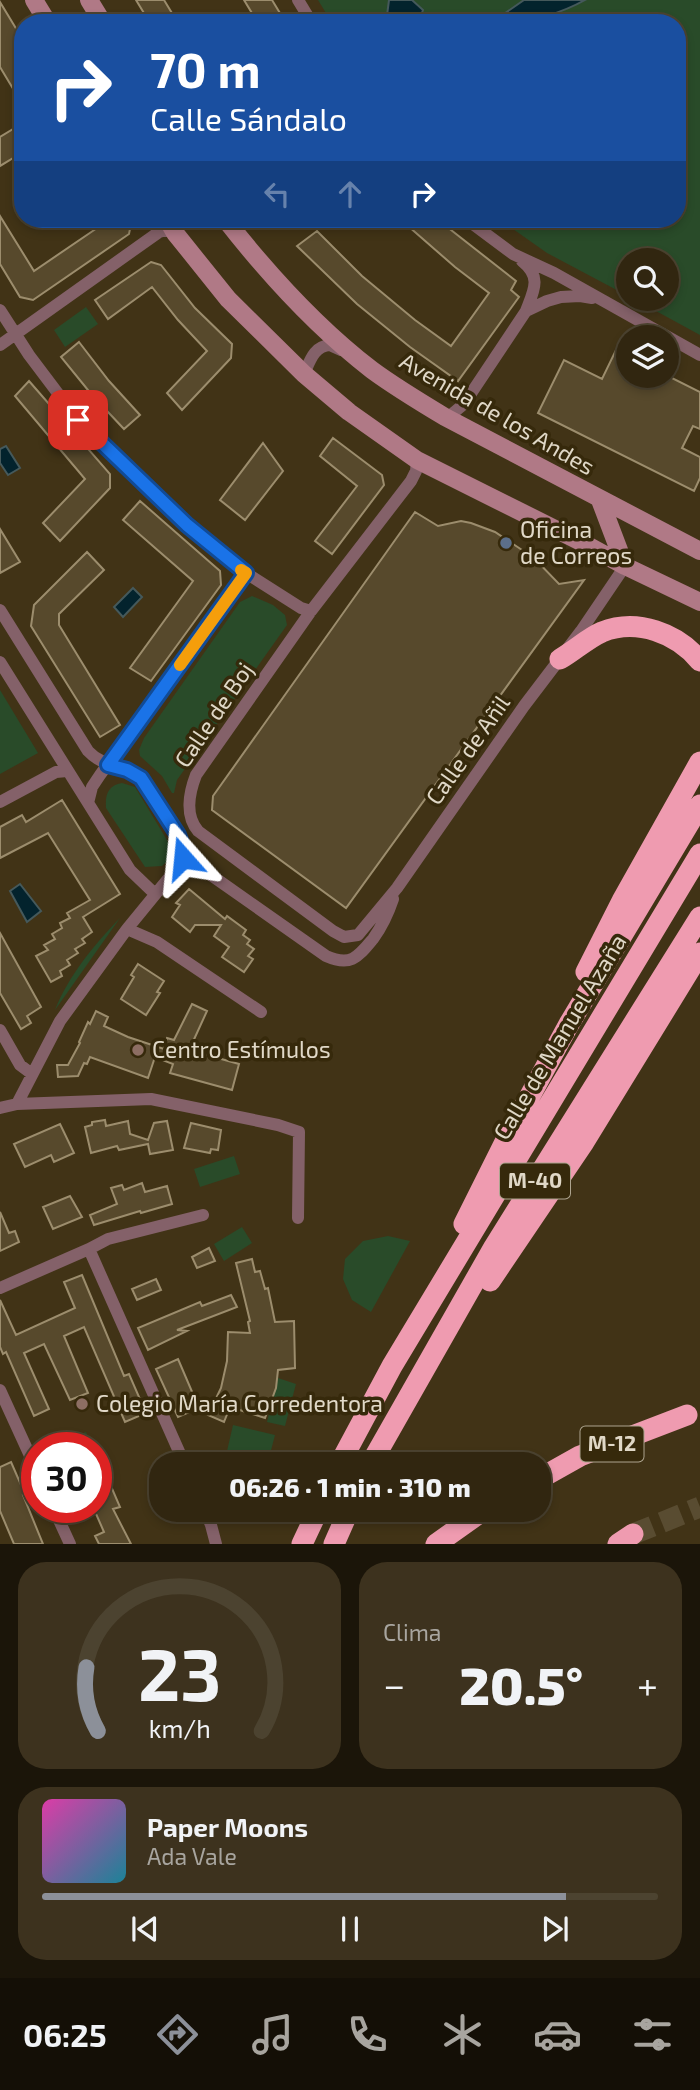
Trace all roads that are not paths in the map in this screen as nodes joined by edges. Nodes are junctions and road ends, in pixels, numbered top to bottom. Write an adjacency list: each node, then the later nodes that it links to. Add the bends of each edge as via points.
1 (168, 228): 9 (street)
2 (173, 228): 13 (main road, via 228,299)
3 (232, 228): 12 (main road, Avenida de los Andes, via 290,295)
4 (478, 228): 5 (street)
5 (513, 254): 6 (street); 8 (street, via 530,267 536,287)
6 (599, 299): 8 (street, via 547,300); 11 (street)
7 (0, 310): 9 (street)
8 (526, 311): 14 (street, via 464,404)
9 (15, 335): 10 (street); 19 (street, via 78,420 187,525)
10 (0, 345)
11 (700, 355)
12 (371, 369): 13 (street, Avenida de los Andes, via 335,346 325,345 315,351); 14 (main road, Avenida de los Andes)
13 (304, 374): 15 (main road)
14 (444, 417): 16 (main road, Avenida de los Andes)
15 (417, 460): 18 (main road); 22 (street, Calle de Boj, via 411,481)
16 (600, 500): 17 (main road, Avenida de los Andes); 18 (main road, Avenida de los Andes)
17 (700, 551)
18 (625, 566): 20 (main road); 23 (street, Calle de Añil)
19 (246, 573): 22 (street); 27 (street)
20 (700, 602)
21 (0, 610): 27 (street, via 88,751)
22 (311, 611): 38 (street, Calle de Boj, via 196,775 189,802 198,831)
23 (560, 659): 24 (highway, via 602,632 638,628 681,642); 34 (street, Calle de Añil)
24 (700, 661)
25 (0, 662): 28 (street)
26 (700, 762): 46 (highway, via 568,1006)
27 (108, 765): 30 (street, via 92,787); 33 (street, via 141,778 178,835)
28 (67, 771): 29 (street, via 56,772); 30 (street)
29 (0, 802)
30 (88, 803): 35 (street, via 130,870)
31 (700, 805): 46 (highway, via 569,1024)
32 (700, 853): 51 (highway, Calle de Manuel Azaña / M-40)
33 (183, 858): 35 (street); 39 (street)
34 (397, 888): 38 (street, Calle de Añil, via 358,935 344,937); 39 (street, via 386,922 357,957 334,960)
35 (155, 894): 37 (street)
36 (700, 917): 57 (highway, M-40, via 494,1247)
37 (127, 929): 41 (street, via 157,942); 43 (street, via 60,1021)
38 (333, 931): 39 (street, via 337,942 333,949)
39 (314, 947)
40 (700, 953): 58 (highway, via 584,1142)
41 (261, 1012)
42 (0, 1030): 43 (street, via 20,1065)
43 (32, 1074): 44 (street)
44 (18, 1104): 45 (street); 48 (street, via 151,1099 299,1132)
45 (0, 1108)
46 (506, 1140): 51 (highway)
47 (203, 1215): 49 (street, via 108,1239)
48 (298, 1218)
49 (89, 1249): 50 (street); 55 (street)
50 (0, 1288)
51 (392, 1366): 56 (highway, Calle de Manuel Azaña / M-40)
52 (0, 1391): 54 (street)
53 (687, 1415): 59 (highway, M-12, via 580,1456)
54 (21, 1436)
55 (178, 1452)
56 (347, 1452)
57 (377, 1452)
58 (377, 1452)
59 (551, 1472)
60 (210, 1522): 66 (street)
61 (312, 1522): 67 (highway)
62 (344, 1522): 68 (highway)
63 (467, 1522): 69 (highway)
64 (60, 1523): 65 (street)
65 (70, 1544)
66 (216, 1544)
67 (302, 1544)
68 (334, 1544)
69 (436, 1544)

